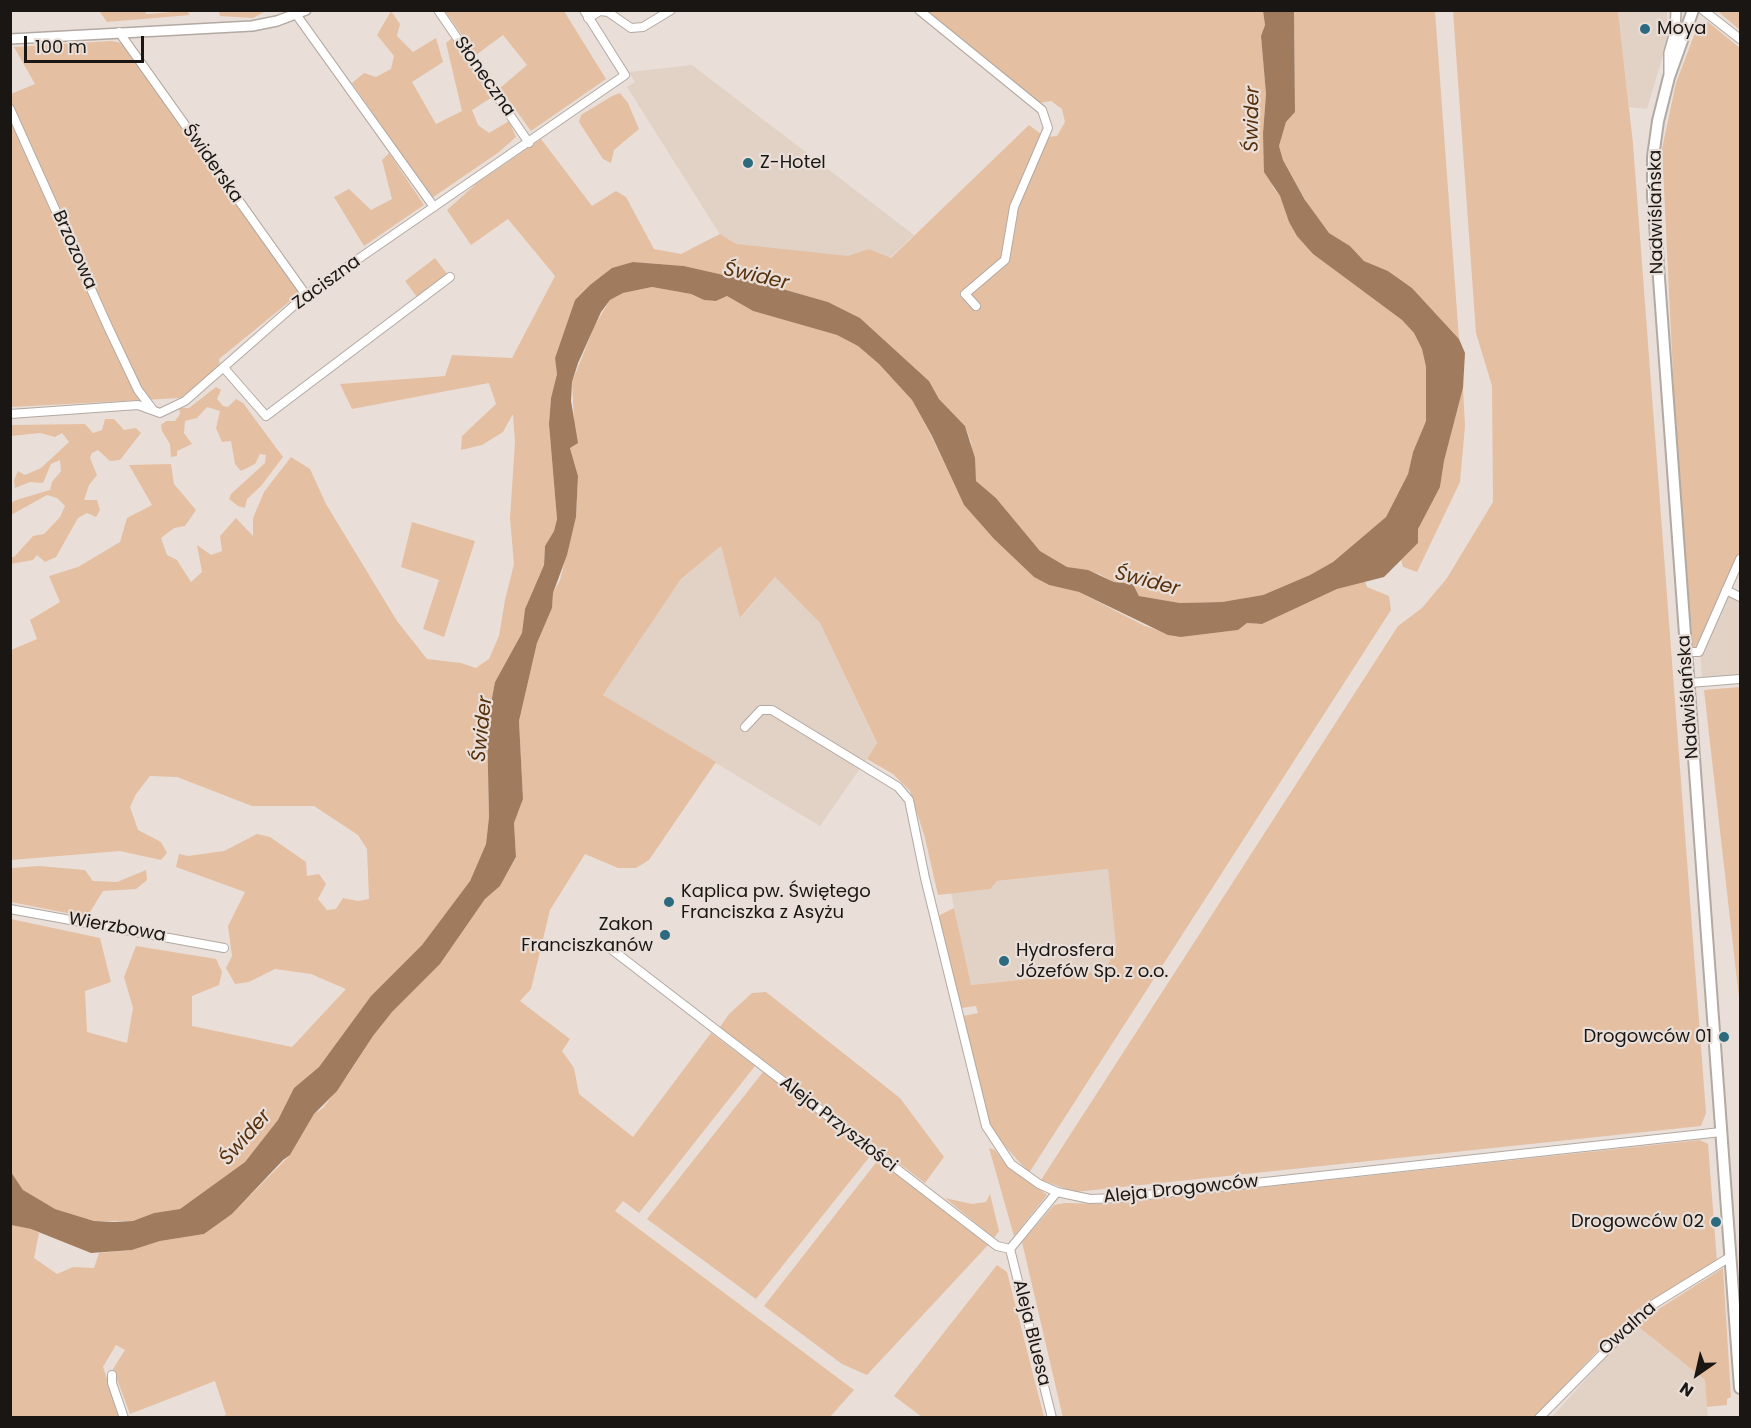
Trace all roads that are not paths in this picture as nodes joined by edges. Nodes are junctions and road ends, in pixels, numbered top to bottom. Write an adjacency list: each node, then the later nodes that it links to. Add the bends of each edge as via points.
1 (438, 10): 14 (street, Słoneczna)
2 (671, 10): 8 (street, via 643,27 631,28 608,12)
3 (919, 10): 18 (street, via 1041,110 1048,128 1014,207 1005,260 965,294)
4 (1676, 10): 12 (street)
5 (1693, 10): 12 (main road, Nadwiślańska)
6 (1703, 10): 11 (street)
7 (299, 12): 9 (street, via 252,26); 15 (street)
8 (588, 15): 14 (street, Zaciszna, via 625,75)
9 (119, 32): 10 (street); 17 (street, Świderska)
10 (10, 39)
11 (1740, 39)
12 (1669, 77): 27 (main road, Nadwiślańska, via 1658,121 1652,174)
13 (10, 109): 20 (street, Brzozowa)
14 (529, 143): 15 (street, Zaciszna)
15 (434, 207): 17 (street, Zaciszna)
16 (450, 277): 19 (street, via 266,416)
17 (306, 295): 19 (street, Zaciszna)
18 (976, 306)
19 (224, 368): 22 (street, Zaciszna, via 185,401 160,413)
20 (138, 390): 21 (street, Brzozowa); 22 (street, Brzozowa)
21 (138, 405): 22 (street); 23 (street)
22 (154, 411)
23 (10, 414)
24 (1740, 559): 25 (street)
25 (1726, 590): 26 (street); 27 (street, via 1699,652)
26 (1740, 597)
27 (1686, 652): 29 (main road, Nadwiślańska)
28 (1740, 679): 29 (street)
29 (1689, 683): 34 (main road, Nadwiślańska)
30 (745, 727): 35 (street, Aleja Drogowców, via 760,710 772,710 898,787 909,800 986,1126 1011,1164)
31 (10, 909): 32 (street, Wierzbowa)
32 (224, 948)
33 (611, 949): 36 (street, Aleja Przyszłości, via 923,1191 997,1246)
34 (1721, 1132): 35 (street, Aleja Drogowców, via 1119,1198 1090,1199); 37 (main road, Nadwiślańska)
35 (1057, 1192): 36 (street)
36 (1010, 1249): 41 (street, Aleja Bluesa)
37 (1730, 1257): 39 (main road, Nadwiślańska); 42 (street, Owalna, via 1649,1307)
38 (112, 1375): 40 (street)
39 (1740, 1388)
40 (124, 1418)
41 (1052, 1418)
42 (1539, 1418)

